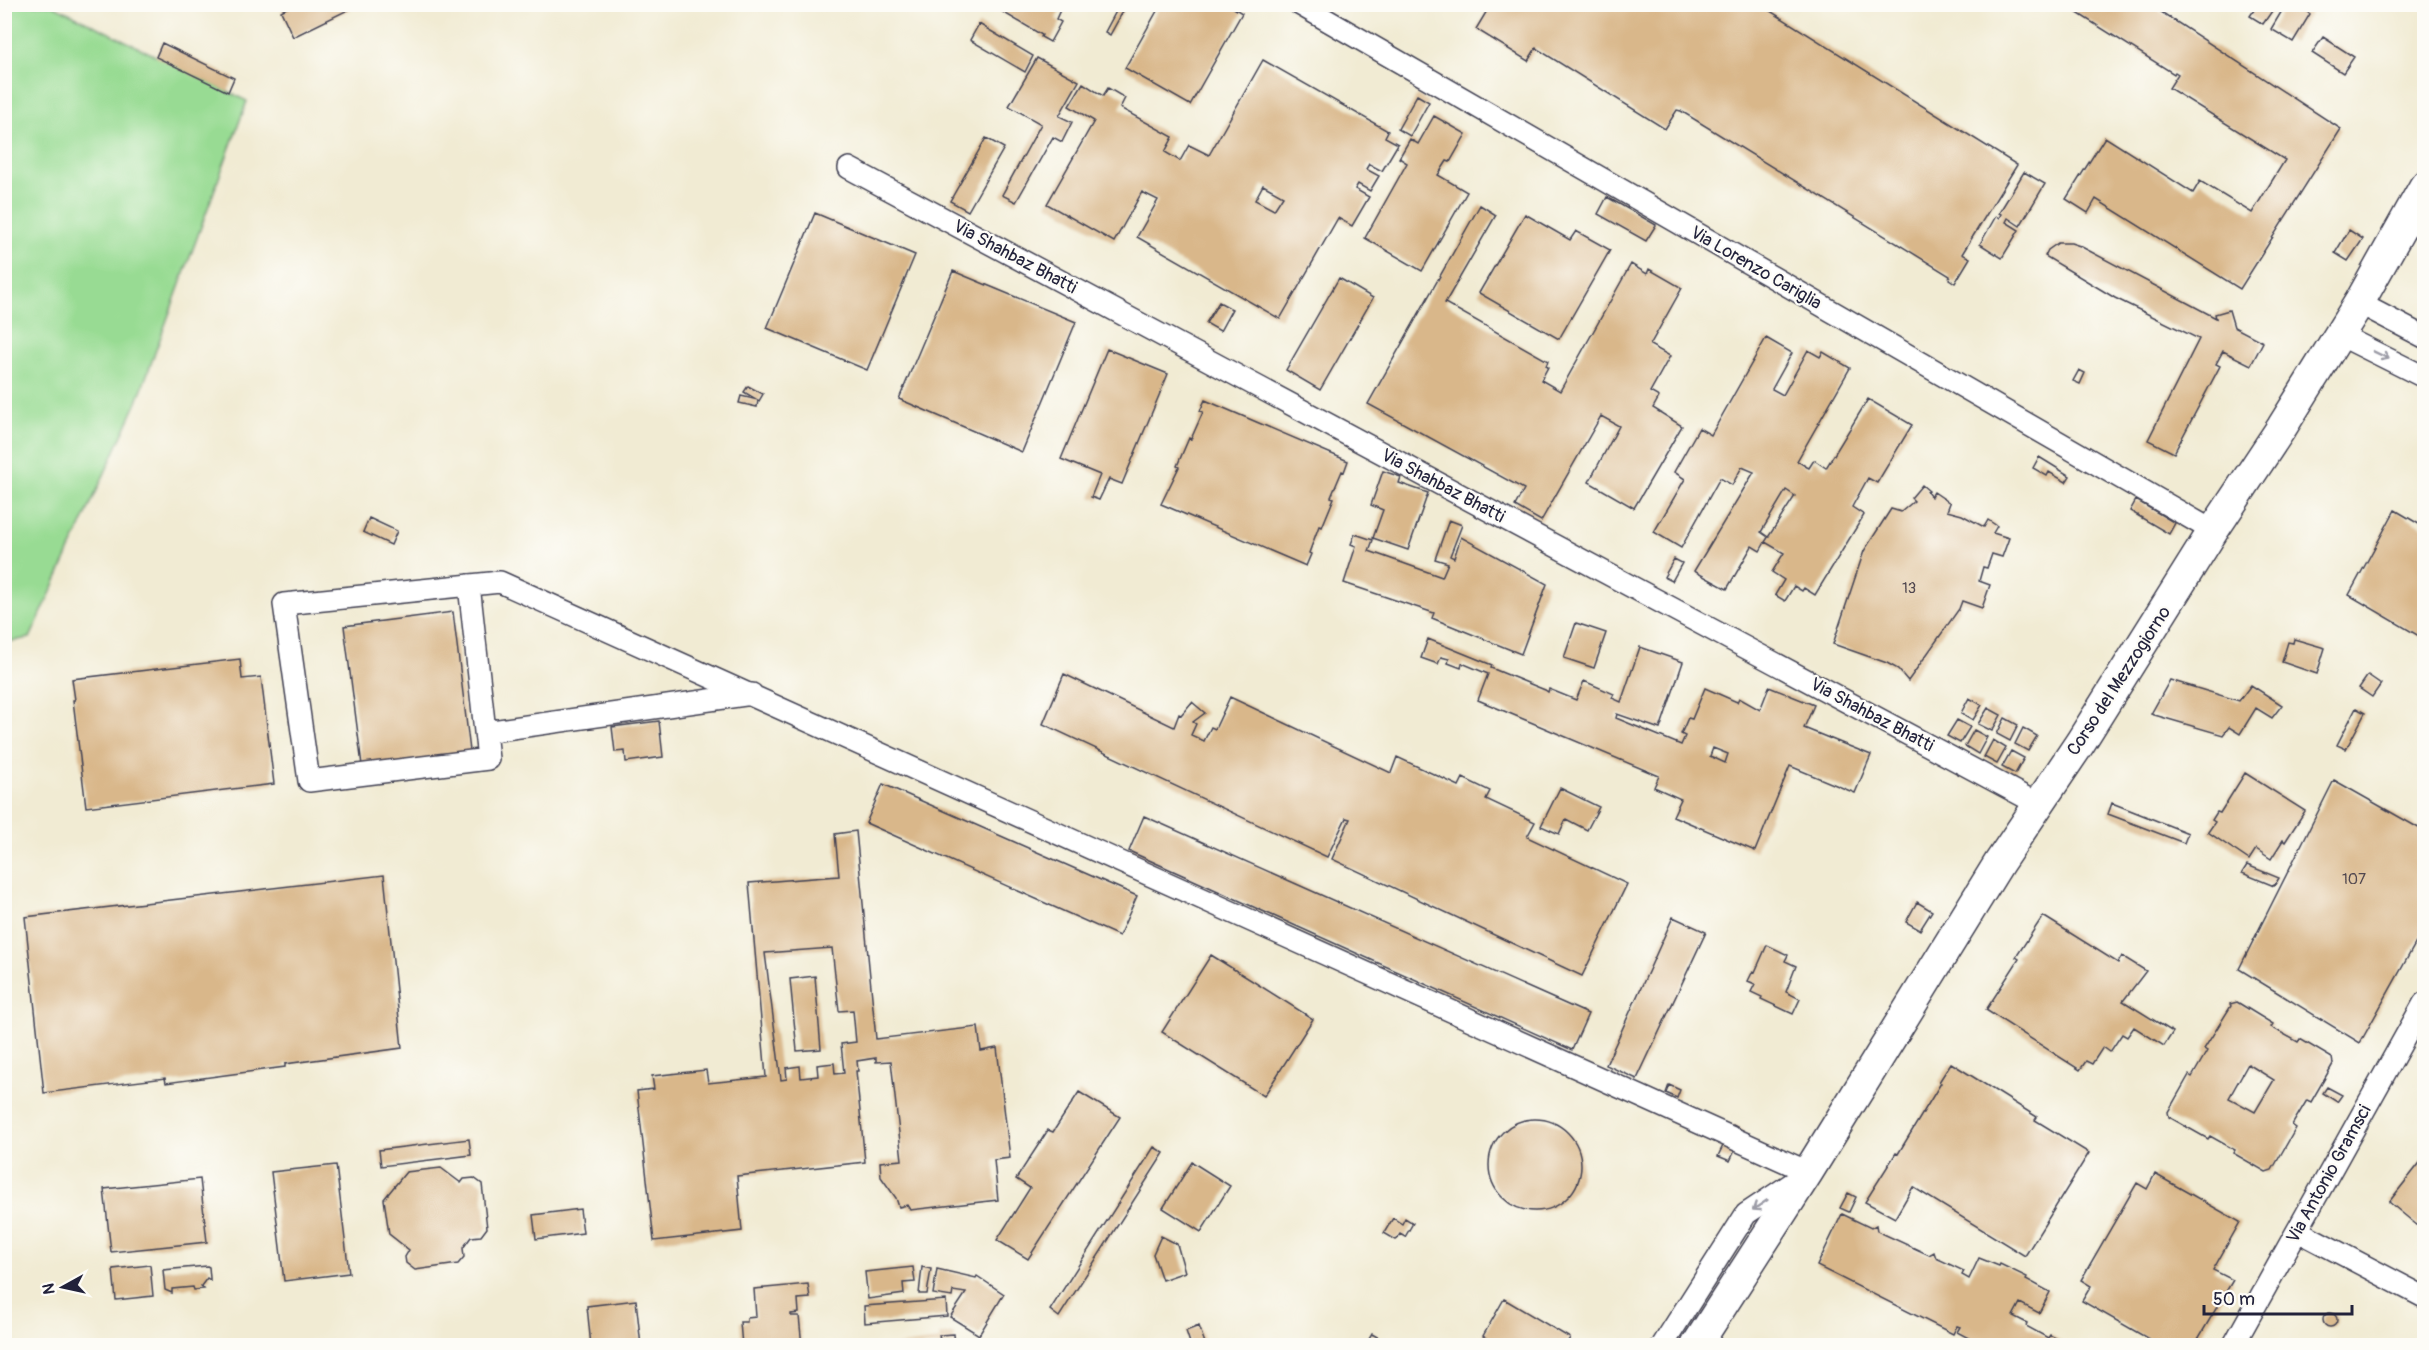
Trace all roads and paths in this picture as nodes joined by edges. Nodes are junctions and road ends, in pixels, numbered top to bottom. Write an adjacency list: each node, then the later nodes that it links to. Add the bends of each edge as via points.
1 (1299, 4): 8 (street, Via Lorenzo Cariglia)
2 (849, 168): 12 (street, Via Shahbaz Bhatti)
3 (2424, 187): 4 (main road, Corso del Mezzogiorno)
4 (2359, 303): 5 (main road, Corso del Mezzogiorno); 6 (street)
5 (2338, 334): 7 (street, one-way to 7); 8 (main road, Corso del Mezzogiorno)
6 (2424, 337)
7 (2424, 377)
8 (2213, 531): 12 (main road, Corso del Mezzogiorno)
9 (469, 585): 10 (street, via 501,582); 11 (street); 11 (street, via 284,604 309,781 488,759)
10 (752, 694): 11 (street); 14 (street)
11 (485, 732)
12 (2038, 804): 14 (main road, Corso del Mezzogiorno)
13 (2424, 1003): 15 (street, Via Antonio Gramsci)
14 (1808, 1172): 17 (street, Corso del Mezzogiorno, one-way to 17, via 1746,1214); 18 (main road, Corso del Mezzogiorno)
15 (2298, 1232): 16 (street); 19 (street, Via Antonio Gramsci)
16 (2424, 1297)
17 (1662, 1346)
18 (1696, 1346)
19 (2233, 1346)

